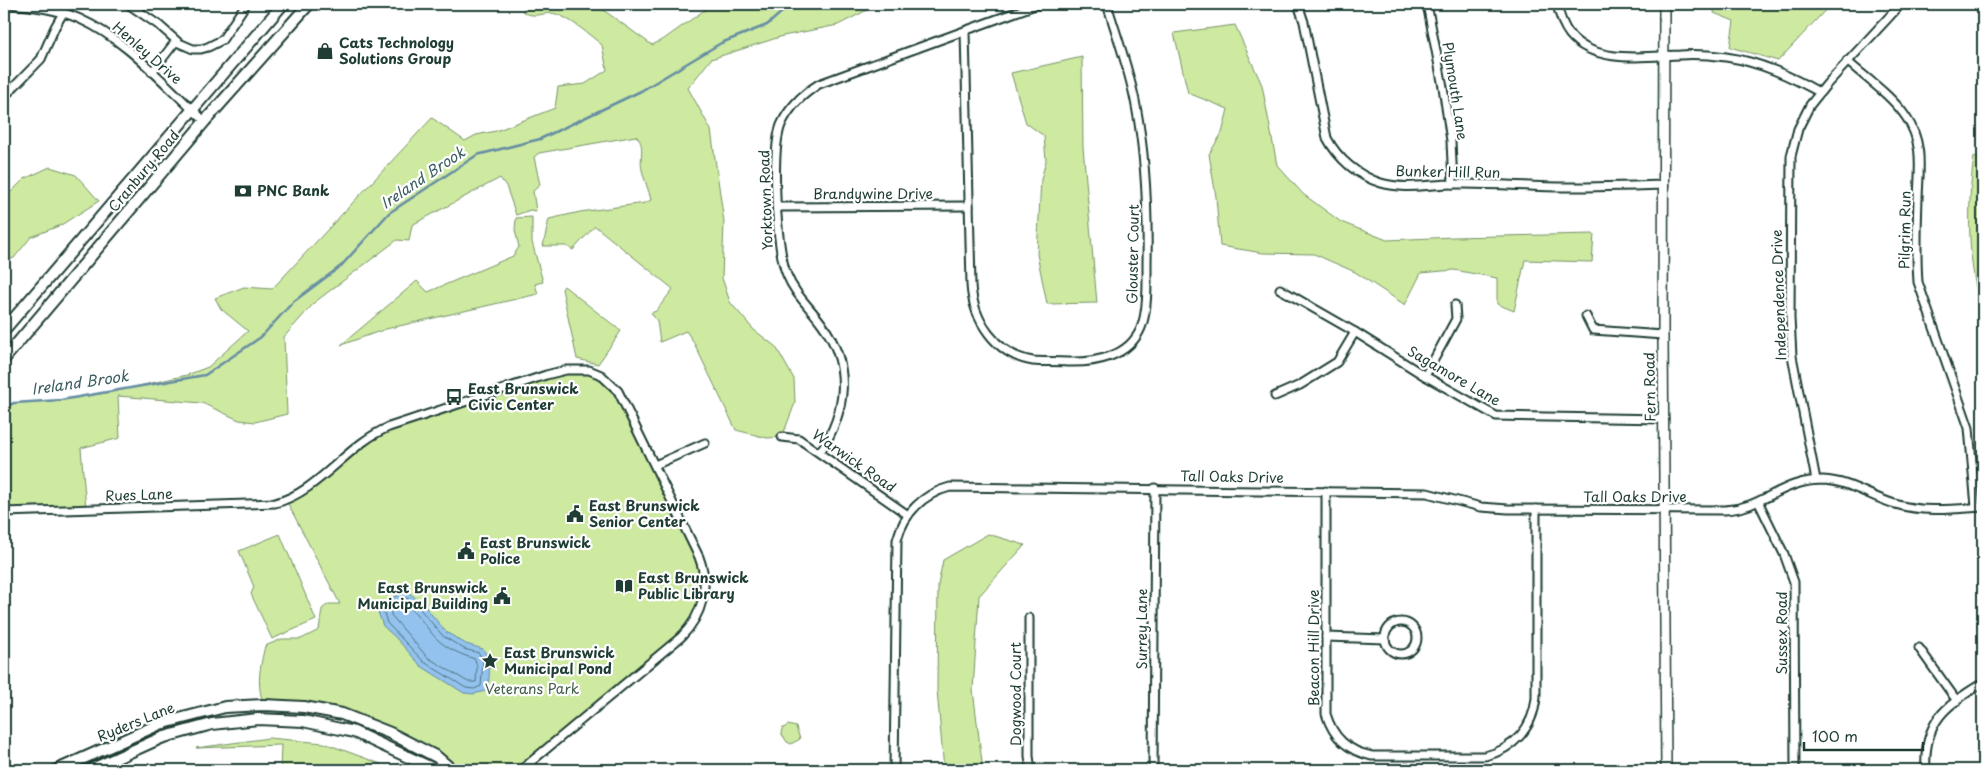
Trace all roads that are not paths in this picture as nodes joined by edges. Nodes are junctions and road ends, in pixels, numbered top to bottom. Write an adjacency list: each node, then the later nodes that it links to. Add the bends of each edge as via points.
1 (8, 4): 13 (street, Henley Drive)
2 (128, 4): 16 (street)
3 (246, 4): 16 (street, via 228,32 215,44 193,48)
4 (283, 4): 22 (main road, Cranbury Road)
5 (309, 4): 23 (main road, Cranbury Road)
6 (1038, 4): 15 (street, Yorktown Road)
7 (1107, 4): 26 (street, Glouster Court, via 1136,104 1144,165 1148,241 1146,296 1142,327 1134,338 1113,355 1085,362 1034,361 1018,356 998,343 982,324 973,301)
8 (1298, 4): 24 (street, Bunker Hill Run, via 1327,138 1342,160 1369,178 1388,184)
9 (1427, 4): 24 (street, Plymouth Lane, via 1451,141)
10 (1556, 4): 17 (street, via 1570,34 1593,50 1622,57)
11 (1664, 4): 17 (street, Fern Road)
12 (1901, 4): 18 (street, Independence Drive)
13 (55, 7): 14 (street, Henley Drive)
14 (62, 13): 19 (street, Henley Drive, via 79,18 110,35); 20 (street, via 41,59)
15 (965, 31): 26 (street, Glouster Court); 27 (street, Yorktown Road, via 827,81 800,98 785,118 777,141)
16 (176, 40): 19 (street)
17 (1664, 56): 21 (street, via 1704,55 1752,63 1798,80); 25 (street, Fern Road)
18 (1848, 61): 21 (street, Independence Drive); 46 (street, Pilgrim Run, via 1900,110 1917,140 1920,165 1918,282 1969,428)
19 (152, 72): 22 (street, Henley Drive)
20 (6, 91)
21 (1819, 92): 42 (street, Independence Drive, via 1798,129 1790,177 1792,356)
22 (192, 109): 23 (street, Henley Drive); 31 (main road, Cranbury Road)
23 (205, 120): 34 (main road, Cranbury Road)
24 (1453, 184): 25 (street, Bunker Hill Run)
25 (1664, 185): 33 (street, Fern Road)
26 (969, 206): 27 (street, Brandywine Drive)
27 (778, 207): 40 (street, Yorktown Road, via 779,244 788,278 799,298 828,334 840,364 843,386 840,408 834,428)
28 (1280, 289): 32 (street, Sagamore Lane)
29 (1455, 305): 35 (street, via 1456,320)
30 (1586, 316): 33 (street, via 1593,330)
31 (4, 330)
32 (1355, 332): 35 (street, Sagamore Lane); 36 (street, via 1336,362)
33 (1663, 335): 37 (street, Fern Road)
34 (4, 359)
35 (1425, 376): 37 (street, Sagamore Lane, via 1496,416)
36 (1275, 396)
37 (1664, 419): 48 (street, Fern Road)
38 (782, 437): 40 (street, Warwick Road, via 800,439)
39 (705, 443): 41 (street)
40 (820, 452): 50 (street, Warwick Road)
41 (655, 465): 49 (street, Rues Lane, via 618,391 610,382 589,370 566,370 379,431 297,495 275,502); 61 (street, Rues Lane, via 701,563 705,584 699,612 680,637)
42 (1816, 480): 45 (street, Tall Oaks Drive, via 1786,487); 46 (street, via 1846,484 1910,508)
43 (1154, 488): 44 (street, Tall Oaks Drive); 50 (street, Tall Oaks Drive, via 958,486 930,494); 64 (street, Surrey Lane)
44 (1326, 491): 47 (street, Tall Oaks Drive, via 1427,493 1481,507); 52 (street, Beacon Hill Drive)
45 (1759, 503): 48 (street, Tall Oaks Drive, via 1734,510); 66 (street, Sussex Road, via 1794,582)
46 (1979, 507)
47 (1536, 509): 48 (street, Tall Oaks Drive); 52 (street, Beacon Hill Drive, via 1535,704 1526,728 1509,746 1478,757 1380,757 1356,752 1335,734 1326,714)
48 (1664, 510): 65 (street, Fern Road)
49 (4, 512)
50 (908, 515): 62 (street, Tall Oaks Drive, via 896,548)
51 (1029, 618): 63 (street, Dogwood Court)
52 (1326, 637): 53 (street)
53 (1385, 639): 53 (street, via 1392,651 1402,654 1415,647 1418,637 1411,624 1401,621 1388,628)
54 (1919, 648): 56 (street)
55 (1983, 683): 56 (street)
56 (1957, 701): 67 (street, via 1935,721 1926,744)
57 (57, 770): 60 (main road, Ryders Lane, via 160,724 225,707 264,705 304,707 342,714 390,733 437,757)
58 (90, 770): 59 (main road, Ryders Lane, via 162,738 212,724 258,719 303,721 354,732)
59 (436, 770)
60 (452, 770)
61 (521, 770)
62 (894, 770)
63 (1031, 770)
64 (1152, 770)
65 (1666, 770)
66 (1795, 770)
67 (1926, 770)

